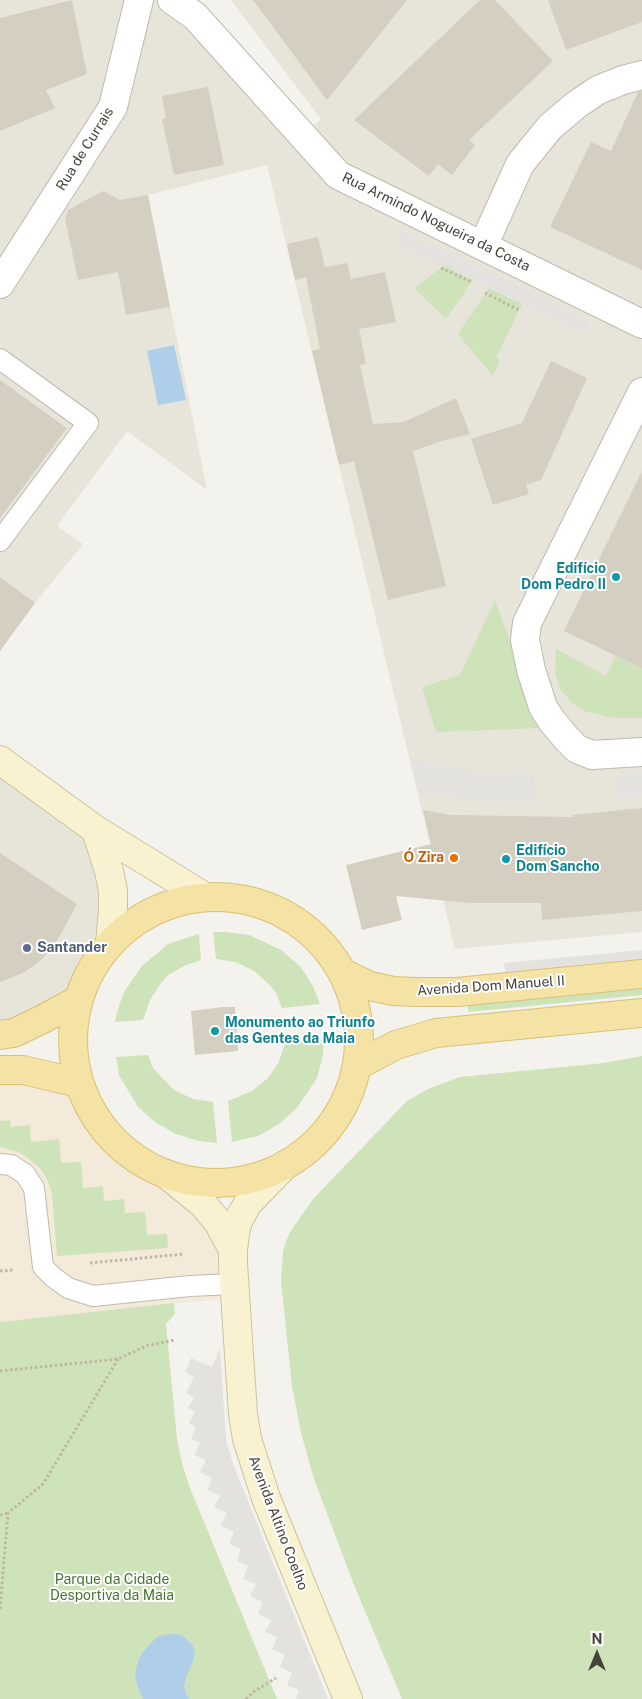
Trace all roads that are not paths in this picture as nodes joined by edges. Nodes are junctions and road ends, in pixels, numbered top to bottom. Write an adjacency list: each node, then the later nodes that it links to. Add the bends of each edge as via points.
1 (139, 0): 5 (street, Rua de Currais, via 113,107)
2 (172, 0): 4 (street, Rua Armindo Nogueira da Costa, via 195,16 338,175)
3 (642, 76): 4 (street, via 598,90 550,127 520,164)
4 (483, 246): 6 (street, Rua Armindo Nogueira da Costa)
5 (0, 284)
6 (642, 324)
7 (0, 359): 9 (lane, via 88,423)
8 (642, 392): 10 (street, via 527,623 525,640 543,707 567,739 592,755)
9 (0, 541)
10 (642, 752)
11 (0, 760): 12 (main road)
12 (96, 830): 13 (main road); 14 (main road, via 113,891)
13 (205, 897): 14 (main road, via 164,907 135,922); 15 (main road, via 246,900 285,914 319,939)
14 (110, 944): 17 (main road, via 91,970)
15 (343, 972): 16 (main road, Avenida Dom Manuel II, via 370,986 415,992 457,992); 20 (main road, via 359,1017)
16 (642, 974)
17 (78, 1000): 19 (main road, via 44,1020 14,1033); 22 (main road, via 72,1042)
18 (642, 1013): 20 (main road, via 436,1033 396,1045)
19 (0, 1035)
20 (358, 1065): 24 (main road, via 348,1100 328,1132 300,1157)
21 (0, 1070): 22 (main road, via 24,1070)
22 (79, 1083): 25 (main road, via 92,1113 112,1139 137,1160)
23 (0, 1164): 27 (lane, via 11,1165 25,1174 34,1188 44,1267 68,1288 94,1296)
24 (285, 1165): 25 (main road, via 267,1175 230,1183 198,1183); 26 (main road, Avenida Altino Coelho, via 248,1203 238,1220)
25 (166, 1174): 26 (main road, Avenida Altino Coelho, via 218,1222)
26 (233, 1250): 27 (main road, Avenida Altino Coelho)
27 (234, 1284): 28 (main road, Avenida Altino Coelho, via 242,1414 247,1438 266,1498)
28 (348, 1699)

